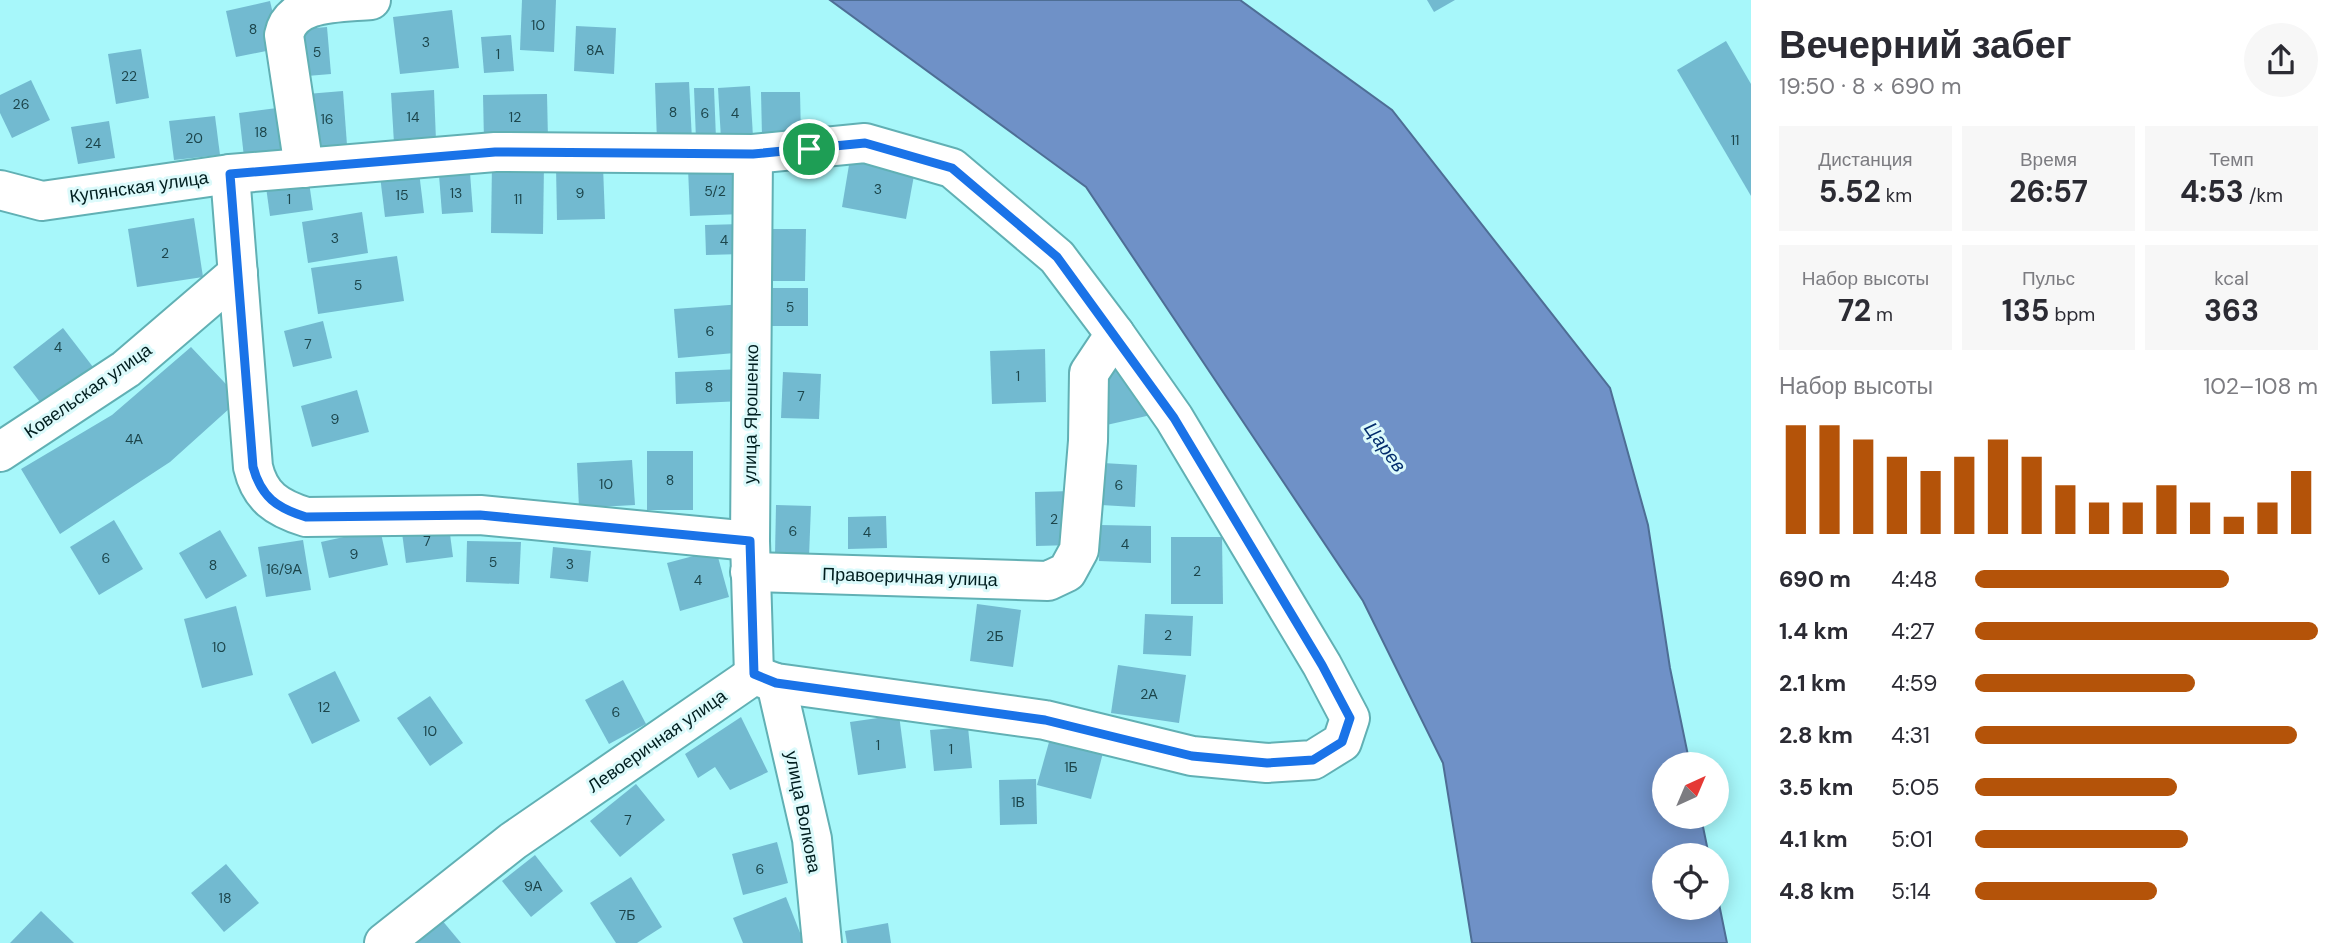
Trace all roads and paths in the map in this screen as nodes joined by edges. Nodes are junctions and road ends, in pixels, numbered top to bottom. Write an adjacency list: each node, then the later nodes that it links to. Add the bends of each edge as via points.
1 (371, 0): 3 (street, via 307,6 286,23)
2 (753, 154): 3 (street, Купянская улица, via 495,152); 7 (street, Купянская улица, via 865,143 952,168 1057,257); 9 (street, улица Ярошенко)
3 (304, 168): 4 (street, Купянская улица)
4 (230, 174): 5 (street, Купянская улица, via 41,201); 6 (street)
5 (0, 190)
6 (238, 273): 8 (street, Ковельская улица, via 126,369); 9 (street, Правоеричная улица, via 253,467 267,499 286,511 306,517 480,515)
7 (1115, 334): 9 (street, Правоеричная улица, via 1089,373 1079,550 1067,572 1048,581); 10 (street, via 1174,418 1322,665 1350,718 1342,742 1313,760 1267,763 1192,756 1045,720)
8 (0, 452)
9 (750, 557): 10 (street, улица Ярошенко)
10 (765, 679): 11 (street, Левоеричная улица, via 513,841); 12 (street, улица Волкова, via 812,839)
11 (384, 943)
12 (822, 943)

